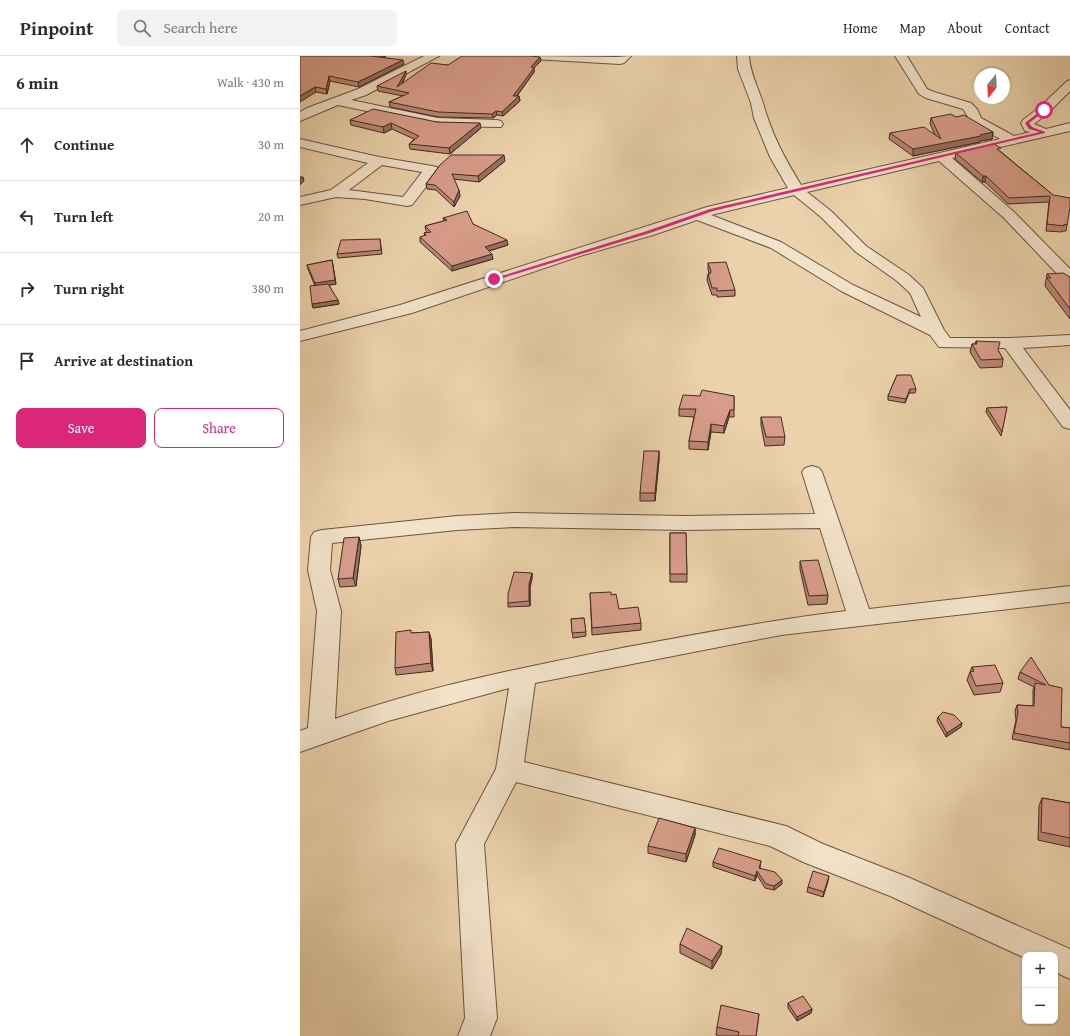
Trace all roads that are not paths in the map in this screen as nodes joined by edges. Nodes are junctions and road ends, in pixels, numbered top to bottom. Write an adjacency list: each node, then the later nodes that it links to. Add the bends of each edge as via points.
1 (433, 56): 8 (street, via 362,92)
2 (533, 56): 6 (street)
3 (625, 56): 6 (street, via 620,61)
4 (743, 56): 17 (street, via 744,69 760,118 777,157)
5 (901, 56): 13 (street, via 923,91 967,106 976,120)
6 (550, 57)
7 (1070, 84): 12 (street, via 1027,123 1030,128)
8 (336, 101): 9 (street); 10 (street, via 438,122)
9 (300, 117)
10 (497, 124)
11 (1070, 127): 12 (street)
12 (1044, 132): 13 (street)
13 (1012, 140): 15 (street)
14 (300, 143): 16 (street)
15 (941, 156): 17 (street); 21 (street, via 1009,215)
16 (379, 161): 18 (street); 18 (street, via 432,170 407,202)
17 (797, 191): 20 (street); 22 (street, via 826,214 861,249 917,291)
18 (336, 193): 19 (street)
19 (300, 201)
20 (697, 215): 22 (street, via 776,245 847,288); 23 (street, via 406,309)
21 (1070, 278)
22 (936, 331): 25 (street, via 945,343)
23 (300, 336)
24 (1070, 340): 25 (street)
25 (1010, 343): 26 (street)
26 (1070, 423)
27 (812, 472): 28 (street)
28 (829, 521): 30 (street); 32 (street, via 685,523 514,520 457,523 322,537 319,570 329,611)
29 (1069, 595): 30 (street)
30 (860, 618): 31 (street, via 781,627)
31 (524, 676): 32 (street, via 417,703); 33 (street)
32 (311, 738)
33 (510, 770): 34 (street, via 776,835); 37 (street, via 470,844 481,1018)
34 (1044, 952)
35 (1058, 958): 36 (street)
36 (1070, 964)
37 (474, 1036)

